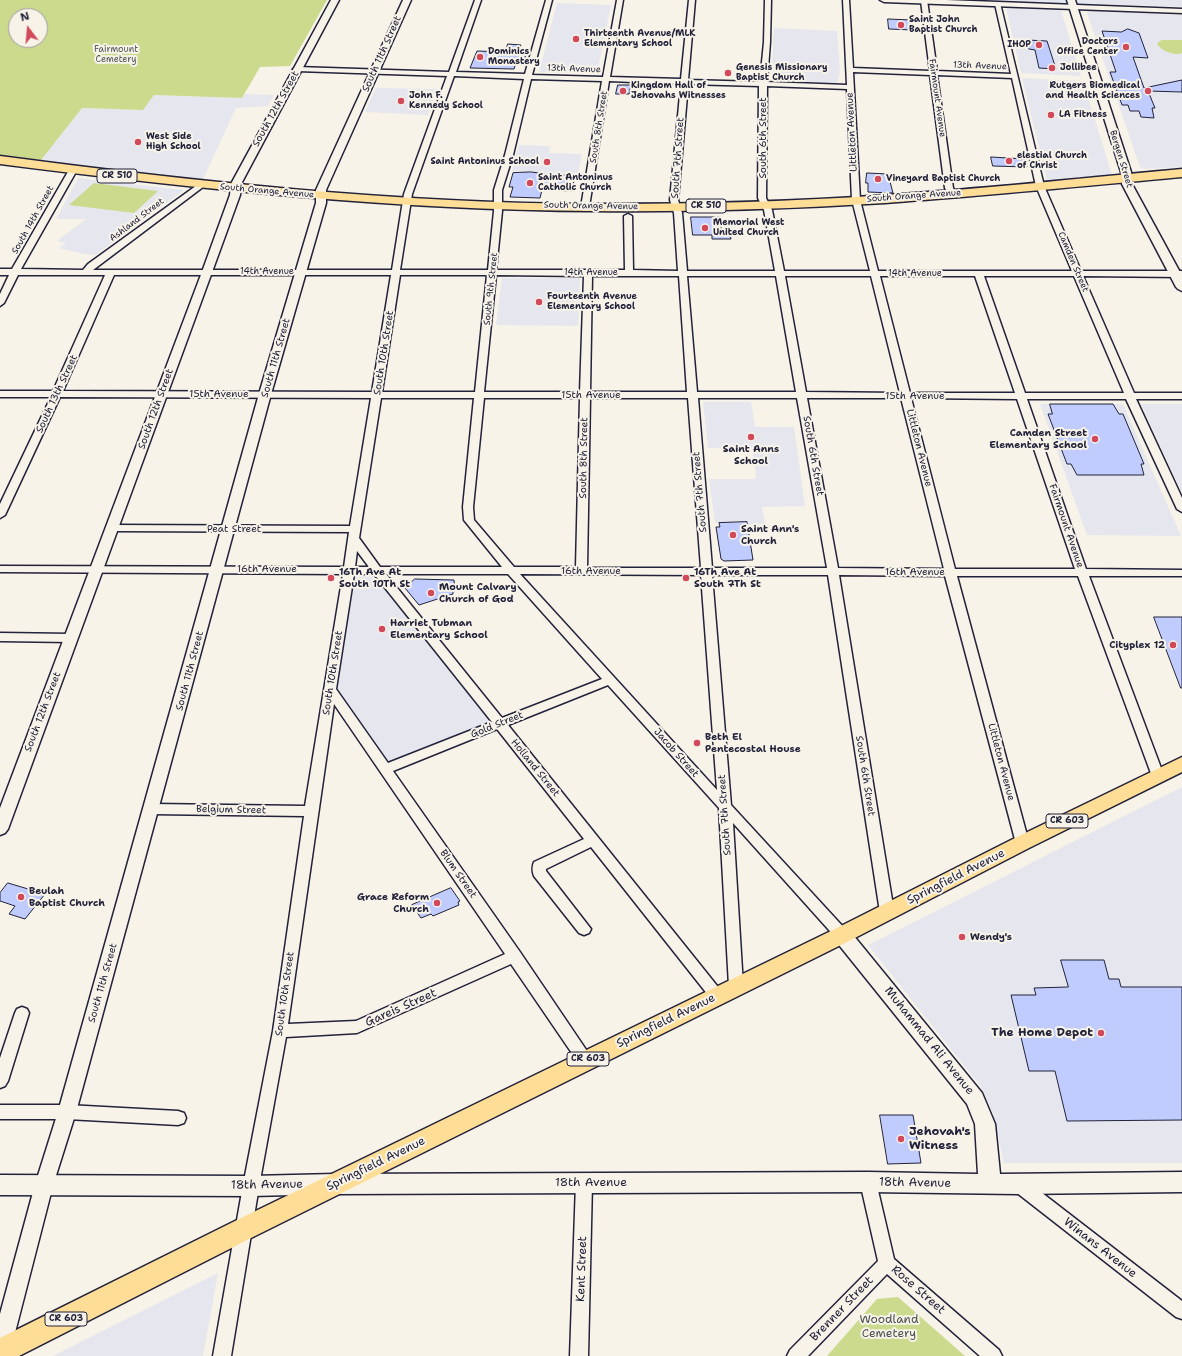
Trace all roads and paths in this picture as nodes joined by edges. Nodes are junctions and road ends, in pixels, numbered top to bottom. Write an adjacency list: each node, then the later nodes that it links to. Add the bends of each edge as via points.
1 (335, 0): 14 (street, South 12th Street)
2 (407, 0): 16 (street, South 11th Street)
3 (478, 0): 18 (street, South 10th Street)
4 (549, 0): 20 (street, South 9th Street)
5 (620, 0): 21 (street, South 8th Street)
6 (692, 0): 22 (street, South 7th Street)
7 (768, 0): 23 (street, South 6th Street)
8 (846, 0): 15 (street, Littleton Avenue)
9 (884, 0): 10 (street)
10 (924, 1): 11 (street); 17 (street, Fairmount Avenue)
11 (998, 4): 12 (street); 19 (street, Camden Street)
12 (1073, 4): 13 (street); 28 (main road, Bergen Street)
13 (1182, 11)
14 (298, 69): 16 (street, 13th Avenue); 31 (street, South 12th Street)
15 (850, 70): 17 (street, 13th Avenue); 24 (street, Littleton Avenue)
16 (375, 71): 18 (street, 13th Avenue); 33 (street, South 11th Street)
17 (934, 73): 19 (street, 13th Avenue); 32 (street, Fairmount Avenue, via 949,188)
18 (452, 74): 20 (street, 13th Avenue); 35 (street, South 10th Street)
19 (1014, 76): 30 (street, Camden Street)
20 (528, 77): 21 (street, 13th Avenue); 37 (street, South 9th Street, via 496,198)
21 (606, 79): 22 (street, 13th Avenue); 39 (street, South 8th Street)
22 (684, 81): 23 (street, 13th Avenue); 38 (street, South 7th Street, via 674,200)
23 (763, 84): 24 (street, 13th Avenue); 36 (street, South 6th Street)
24 (850, 87): 34 (street, Littleton Avenue)
25 (0, 160): 26 (main road, South Orange Avenue / CR 510)
26 (73, 170): 29 (main road, South Orange Avenue / CR 510); 42 (street, South 14th Street)
27 (1182, 173): 28 (main road, South Orange Avenue / CR 510)
28 (1127, 178): 30 (main road, South Orange Avenue / CR 510); 56 (main road, Bergen Street, via 1130,190)
29 (200, 185): 31 (main road, South Orange Avenue / CR 510); 43 (street, Ashland Street)
30 (1040, 186): 32 (main road, South Orange Avenue / CR 510); 55 (street, Camden Street)
31 (235, 188): 33 (main road, South Orange Avenue / CR 510); 45 (street, South 12th Street, via 235,195)
32 (952, 194): 34 (main road, South Orange Avenue / CR 510)
33 (320, 196): 35 (main road, South Orange Avenue / CR 510); 46 (street, South 11th Street, via 321,203)
34 (856, 200): 36 (main road, South Orange Avenue / CR 510); 53 (street, Littleton Avenue)
35 (407, 201): 37 (main road, South Orange Avenue / CR 510); 47 (street, South 10th Street)
36 (764, 204): 38 (main road, South Orange Avenue / CR 510); 52 (street, South 6th Street, via 768,210)
37 (497, 205): 39 (main road, South Orange Avenue / CR 510); 48 (street, South 9th Street)
38 (676, 206): 39 (main road, South Orange Avenue / CR 510); 51 (street, South 7th Street)
39 (585, 207)
40 (628, 216): 50 (street)
41 (0, 272): 42 (street, 14th Avenue)
42 (15, 272): 43 (street, 14th Avenue); 58 (street, South 14th Street)
43 (86, 272): 44 (street, 14th Avenue)
44 (111, 272): 45 (street, 14th Avenue); 60 (street, South 13th Street)
45 (207, 272): 46 (street, 14th Avenue); 61 (street, South 12th Street)
46 (301, 272): 47 (street, 14th Avenue); 62 (street, South 11th Street)
47 (396, 273): 48 (street, 14th Avenue); 63 (street, South 10th Street)
48 (493, 273): 49 (street, 14th Avenue); 64 (street, South 9th Street)
49 (588, 273): 50 (street, 14th Avenue); 65 (street, South 8th Street)
50 (629, 273): 51 (street, 14th Avenue)
51 (683, 274): 52 (street, 14th Avenue); 66 (street, South 7th Street)
52 (780, 274): 53 (street, 14th Avenue); 67 (street, South 6th Street)
53 (876, 274): 54 (street, 14th Avenue); 68 (street, Littleton Avenue)
54 (979, 274): 55 (street, 14th Avenue); 69 (street, Fairmount Avenue)
55 (1077, 274): 56 (street, 14th Avenue); 70 (street, Camden Street)
56 (1178, 274): 57 (main road, Bergen Street)
57 (1182, 287)
58 (0, 302)
59 (0, 394): 60 (street, 15th Avenue)
60 (57, 394): 61 (street, 15th Avenue); 73 (street, South 13th Street)
61 (162, 394): 62 (street, 15th Avenue); 74 (street, South 12th Street)
62 (265, 394): 63 (street, 15th Avenue); 75 (street, South 11th Street)
63 (377, 394): 64 (street, 15th Avenue); 76 (street, South 10th Street)
64 (480, 395): 65 (street, 15th Avenue); 82 (street, South 9th Street, via 468,507 469,520)
65 (585, 395): 66 (street, 15th Avenue); 83 (street, South 8th Street)
66 (693, 395): 67 (street, 15th Avenue); 84 (street, South 7th Street)
67 (802, 395): 68 (street, 15th Avenue); 85 (street, South 6th Street)
68 (906, 396): 69 (street, 15th Avenue); 86 (street, Littleton Avenue)
69 (1021, 396): 70 (street, 15th Avenue); 87 (street, Fairmount Avenue)
70 (1130, 396): 71 (street, 15th Avenue); 72 (street, Camden Street)
71 (1182, 396)
72 (1182, 509)
73 (0, 515)
74 (112, 528): 75 (street, Peat Street); 78 (street, South 12th Street)
75 (229, 530): 76 (street, Peat Street); 79 (street, South 11th Street)
76 (355, 534): 80 (street, South 10th Street); 81 (street, Holland Street)
77 (0, 569): 78 (street, 16th Avenue)
78 (97, 569): 79 (street, 16th Avenue); 90 (street, South 12th Street)
79 (218, 569): 80 (street, 16th Avenue); 98 (street, South 11th Street)
80 (350, 570): 81 (street, 16th Avenue); 92 (street, South 10th Street)
81 (377, 570): 82 (street, 16th Avenue); 93 (street, Holland Street)
82 (510, 570): 83 (street, 16th Avenue); 91 (street, Jacob Street)
83 (581, 571): 84 (street, 16th Avenue)
84 (707, 571): 85 (street, 16th Avenue); 97 (street, South 7th Street)
85 (833, 572): 86 (street, 16th Avenue); 103 (street, South 6th Street)
86 (950, 572): 87 (street, 16th Avenue); 102 (street, Littleton Avenue)
87 (1082, 573): 88 (street, 16th Avenue); 96 (street, Fairmount Avenue)
88 (1182, 573)
89 (0, 637): 90 (street)
90 (71, 638): 100 (street, South 12th Street)
91 (610, 680): 93 (street, Gold Street); 97 (street, Jacob Street)
92 (330, 689): 95 (street, Blum Street); 99 (street, South 10th Street)
93 (500, 724): 95 (street, Gold Street); 101 (street, Holland Street)
94 (1182, 764): 96 (main road, Springfield Avenue / CR 603)
95 (385, 769): 106 (street, Blum Street)
96 (1158, 776): 102 (main road, Springfield Avenue / CR 603)
97 (725, 807): 105 (street, Jacob Street); 107 (street, South 7th Street)
98 (152, 809): 99 (street, Belgium Street); 113 (street, South 11th Street)
99 (311, 811): 109 (street, South 10th Street)
100 (0, 829)
101 (593, 840): 104 (street, via 539,866 539,872); 107 (street, Holland Street)
102 (1022, 843): 103 (main road, Springfield Avenue / CR 603)
103 (887, 912): 105 (main road, Springfield Avenue / CR 603)
104 (584, 929)
105 (842, 935): 107 (main road, Springfield Avenue / CR 603); 119 (main road, Muhammad Ali Avenue, via 975,1099 985,1124)
106 (515, 956): 109 (street, Gareis Street, via 357,1027); 110 (street, Blum Street)
107 (726, 991): 110 (main road, Springfield Avenue / CR 603)
108 (22, 1012): 111 (street)
109 (280, 1031): 123 (street, South 10th Street)
110 (585, 1060): 118 (main road, Springfield Avenue / CR 603)
111 (0, 1081)
112 (0, 1112): 113 (street)
113 (67, 1112): 114 (street); 122 (street, South 11th Street)
114 (178, 1118)
115 (868, 1182): 117 (main road, 18th Avenue); 119 (main road, 18th Avenue); 125 (street, Rose Street)
116 (1182, 1182): 120 (main road, 18th Avenue)
117 (584, 1183): 118 (main road, 18th Avenue); 129 (street, Kent Street)
118 (335, 1184): 123 (main road, 18th Avenue); 124 (main road, Springfield Avenue / CR 603)
119 (990, 1184): 120 (main road, 18th Avenue)
120 (1018, 1184): 126 (street, Winans Avenue)
121 (0, 1185): 122 (main road, 18th Avenue)
122 (44, 1185): 123 (main road, 18th Avenue); 127 (street, South 11th Street)
123 (251, 1186): 124 (street, South 10th Street)
124 (244, 1229): 127 (main road, Springfield Avenue / CR 603); 128 (street, South 10th Street)
125 (887, 1263): 130 (street, Brenner Street); 131 (street, Rose Street)
126 (1182, 1311)
127 (0, 1352)
128 (222, 1356)
129 (579, 1356)
130 (796, 1356)
131 (993, 1356)

